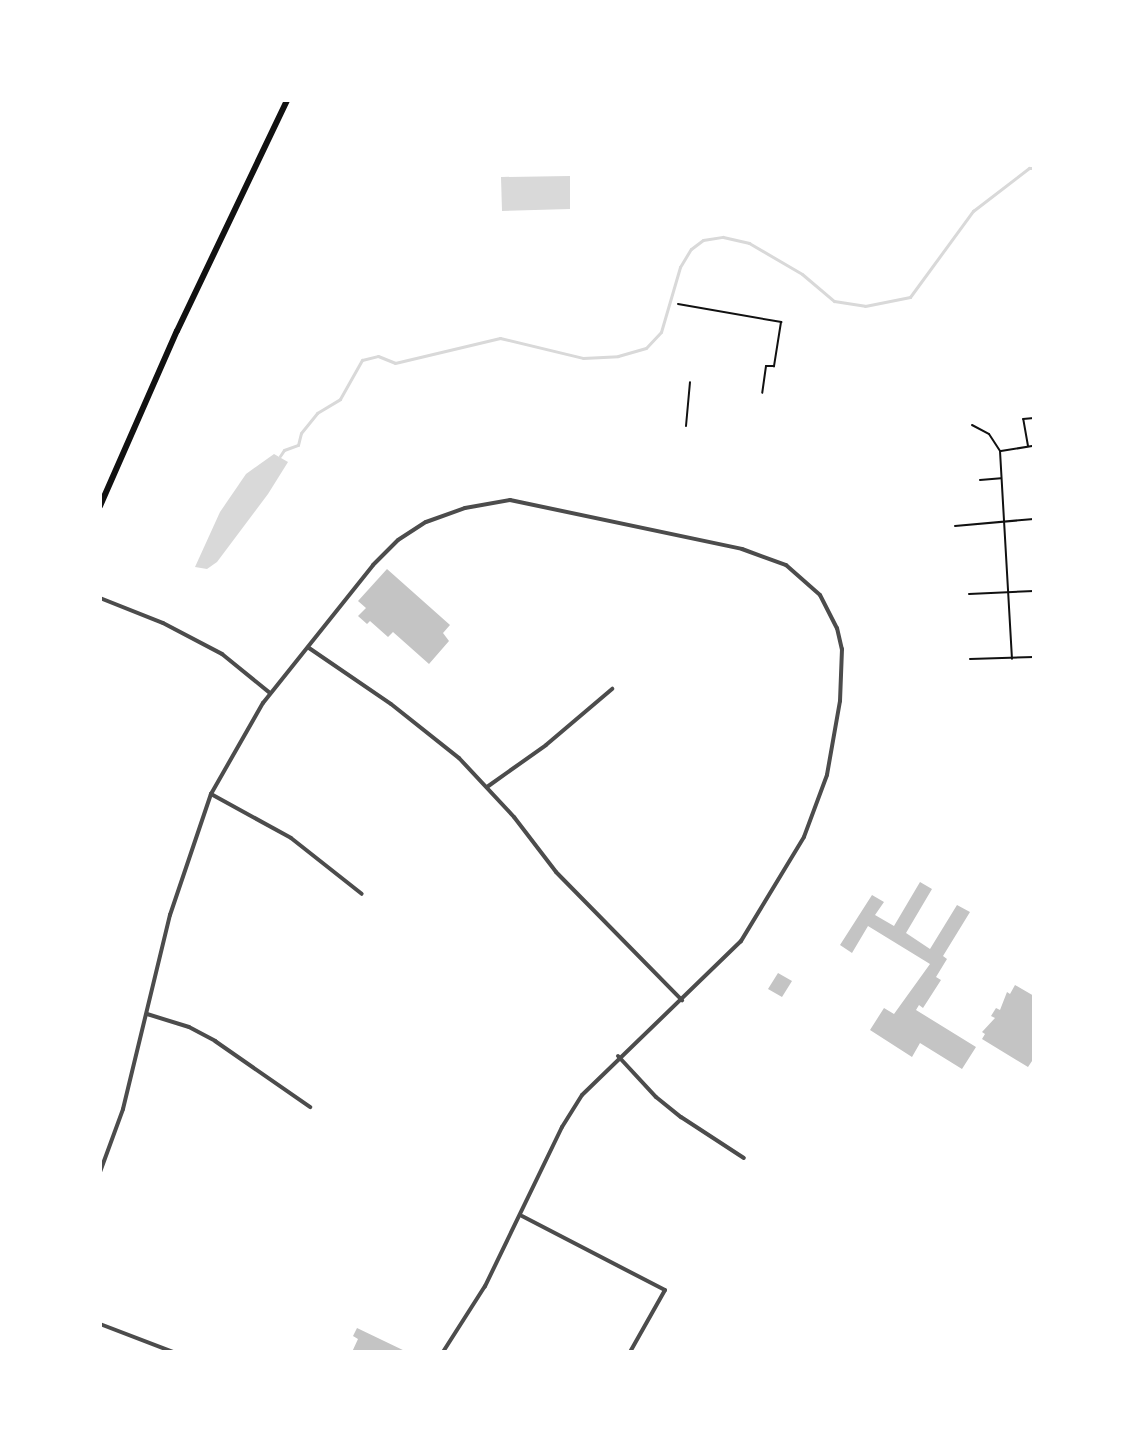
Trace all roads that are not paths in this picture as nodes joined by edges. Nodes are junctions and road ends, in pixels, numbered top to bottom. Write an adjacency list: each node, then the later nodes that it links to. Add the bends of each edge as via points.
1 (287, 100): 2 (main road)
2 (100, 506)
3 (100, 598): 6 (street, via 222,654)
4 (309, 648): 6 (street); 7 (street, via 409,717); 10 (street, via 398,540 426,522 508,500 742,549 773,558 805,580 828,608 842,649 843,677 827,775 804,837 755,922)
5 (612, 689): 7 (street)
6 (270, 693): 8 (street)
7 (487, 787): 10 (street, via 556,872)
8 (211, 794): 9 (street, via 291,838); 11 (street, via 173,904)
9 (362, 894)
10 (682, 1000): 12 (street)
11 (147, 1014): 13 (street, via 215,1041); 15 (street, via 123,1109)
12 (618, 1056): 14 (street, via 656,1097); 16 (street, via 569,1116)
13 (310, 1107)
14 (744, 1158)
15 (100, 1172)
16 (522, 1216): 19 (street); 20 (street, via 665,1290)
17 (100, 1324): 18 (street)
18 (173, 1352)
19 (443, 1352)
20 (630, 1352)

